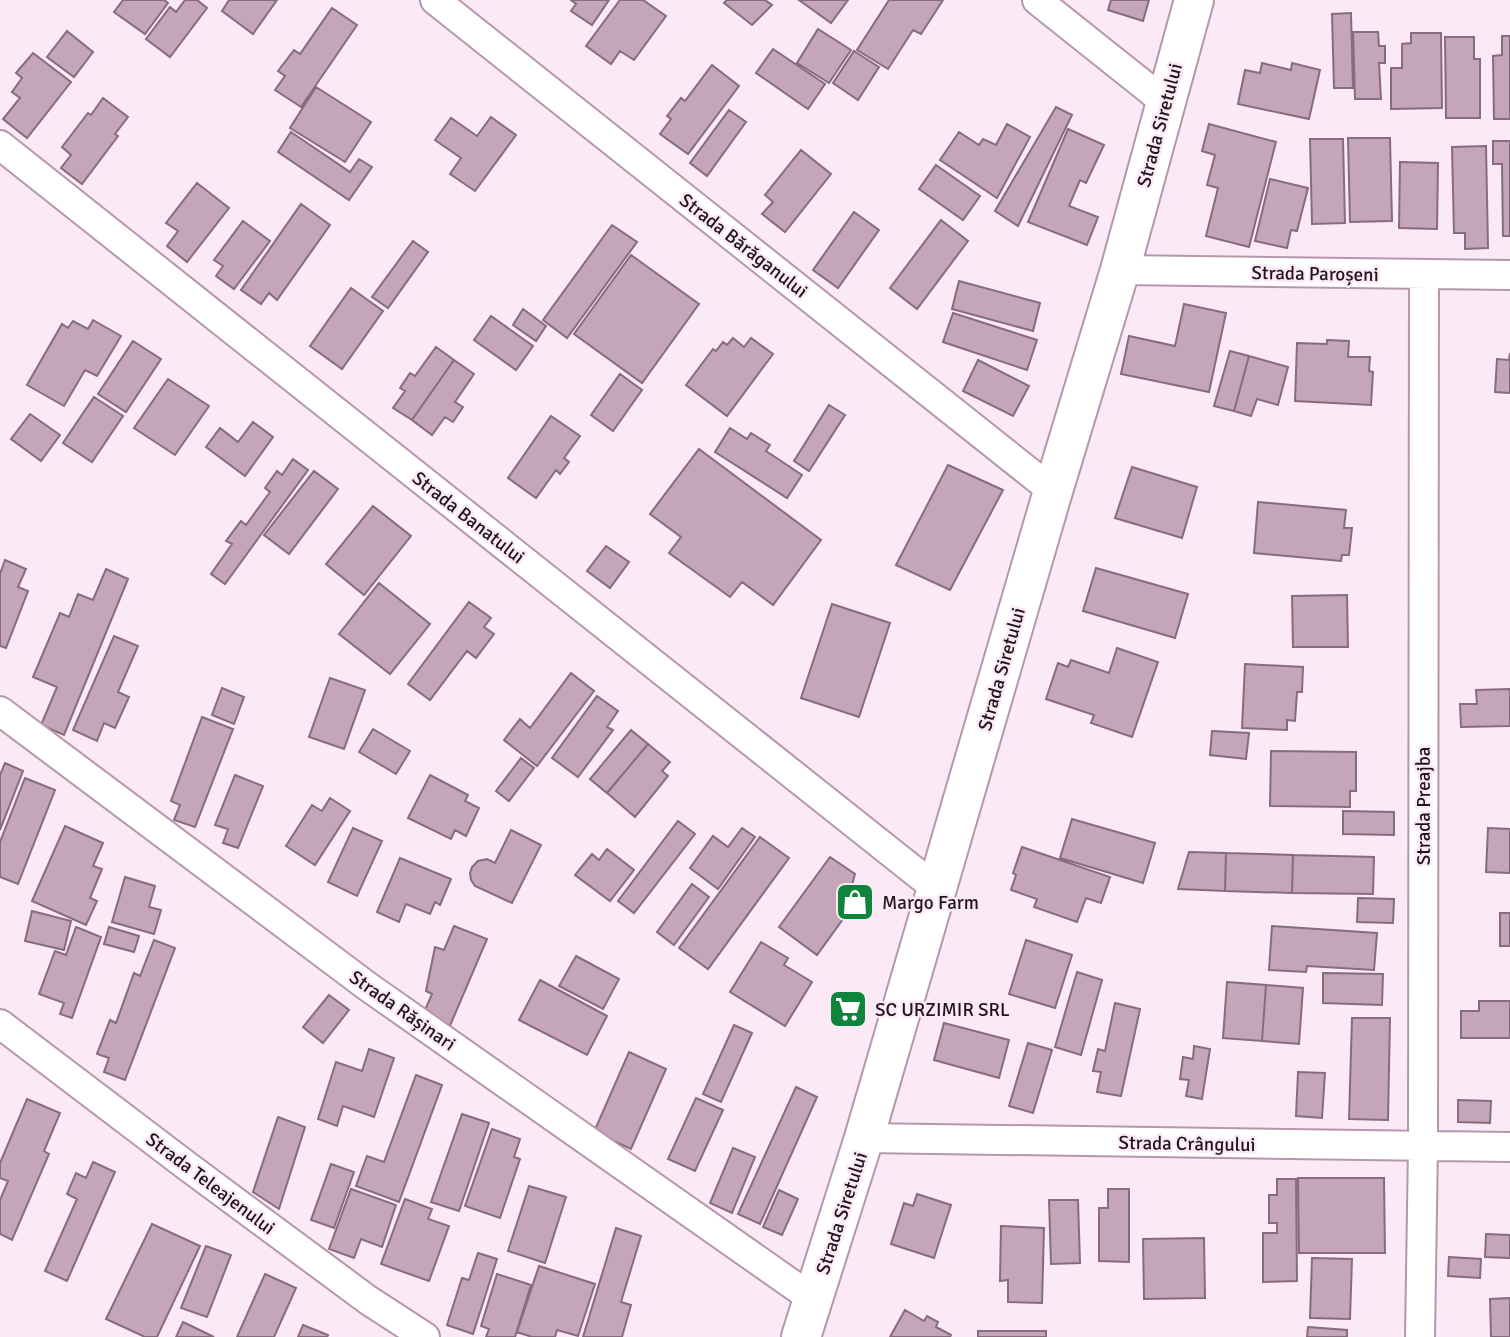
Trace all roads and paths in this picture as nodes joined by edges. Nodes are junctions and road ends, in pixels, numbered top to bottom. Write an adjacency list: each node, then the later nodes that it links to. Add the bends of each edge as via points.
1 (435, 0): 9 (street, Strada Bărăganului)
2 (1037, 0): 4 (street)
3 (1194, 0): 4 (street, Strada Siretului)
4 (1166, 102): 6 (street, Strada Siretului)
5 (0, 145): 11 (street, Strada Banatului)
6 (1120, 270): 7 (street, Strada Paroșeni); 9 (street, Strada Siretului)
7 (1424, 274): 8 (street, Strada Paroșeni); 14 (street, Strada Preajba)
8 (1510, 275)
9 (1053, 491): 11 (street, Strada Siretului)
10 (0, 711): 16 (street, Strada Rășinari, via 367,986)
11 (937, 889): 13 (street, Strada Siretului)
12 (0, 1024): 17 (street, Strada Teleajenului, via 368,1300)
13 (864, 1138): 14 (street, Strada Crângului); 16 (street, Strada Siretului)
14 (1423, 1146): 15 (street, Strada Crângului); 19 (street, Strada Preajba)
15 (1510, 1147)
16 (813, 1299): 18 (street, Strada Siretului)
17 (425, 1337)
18 (802, 1337)
19 (1420, 1337)

